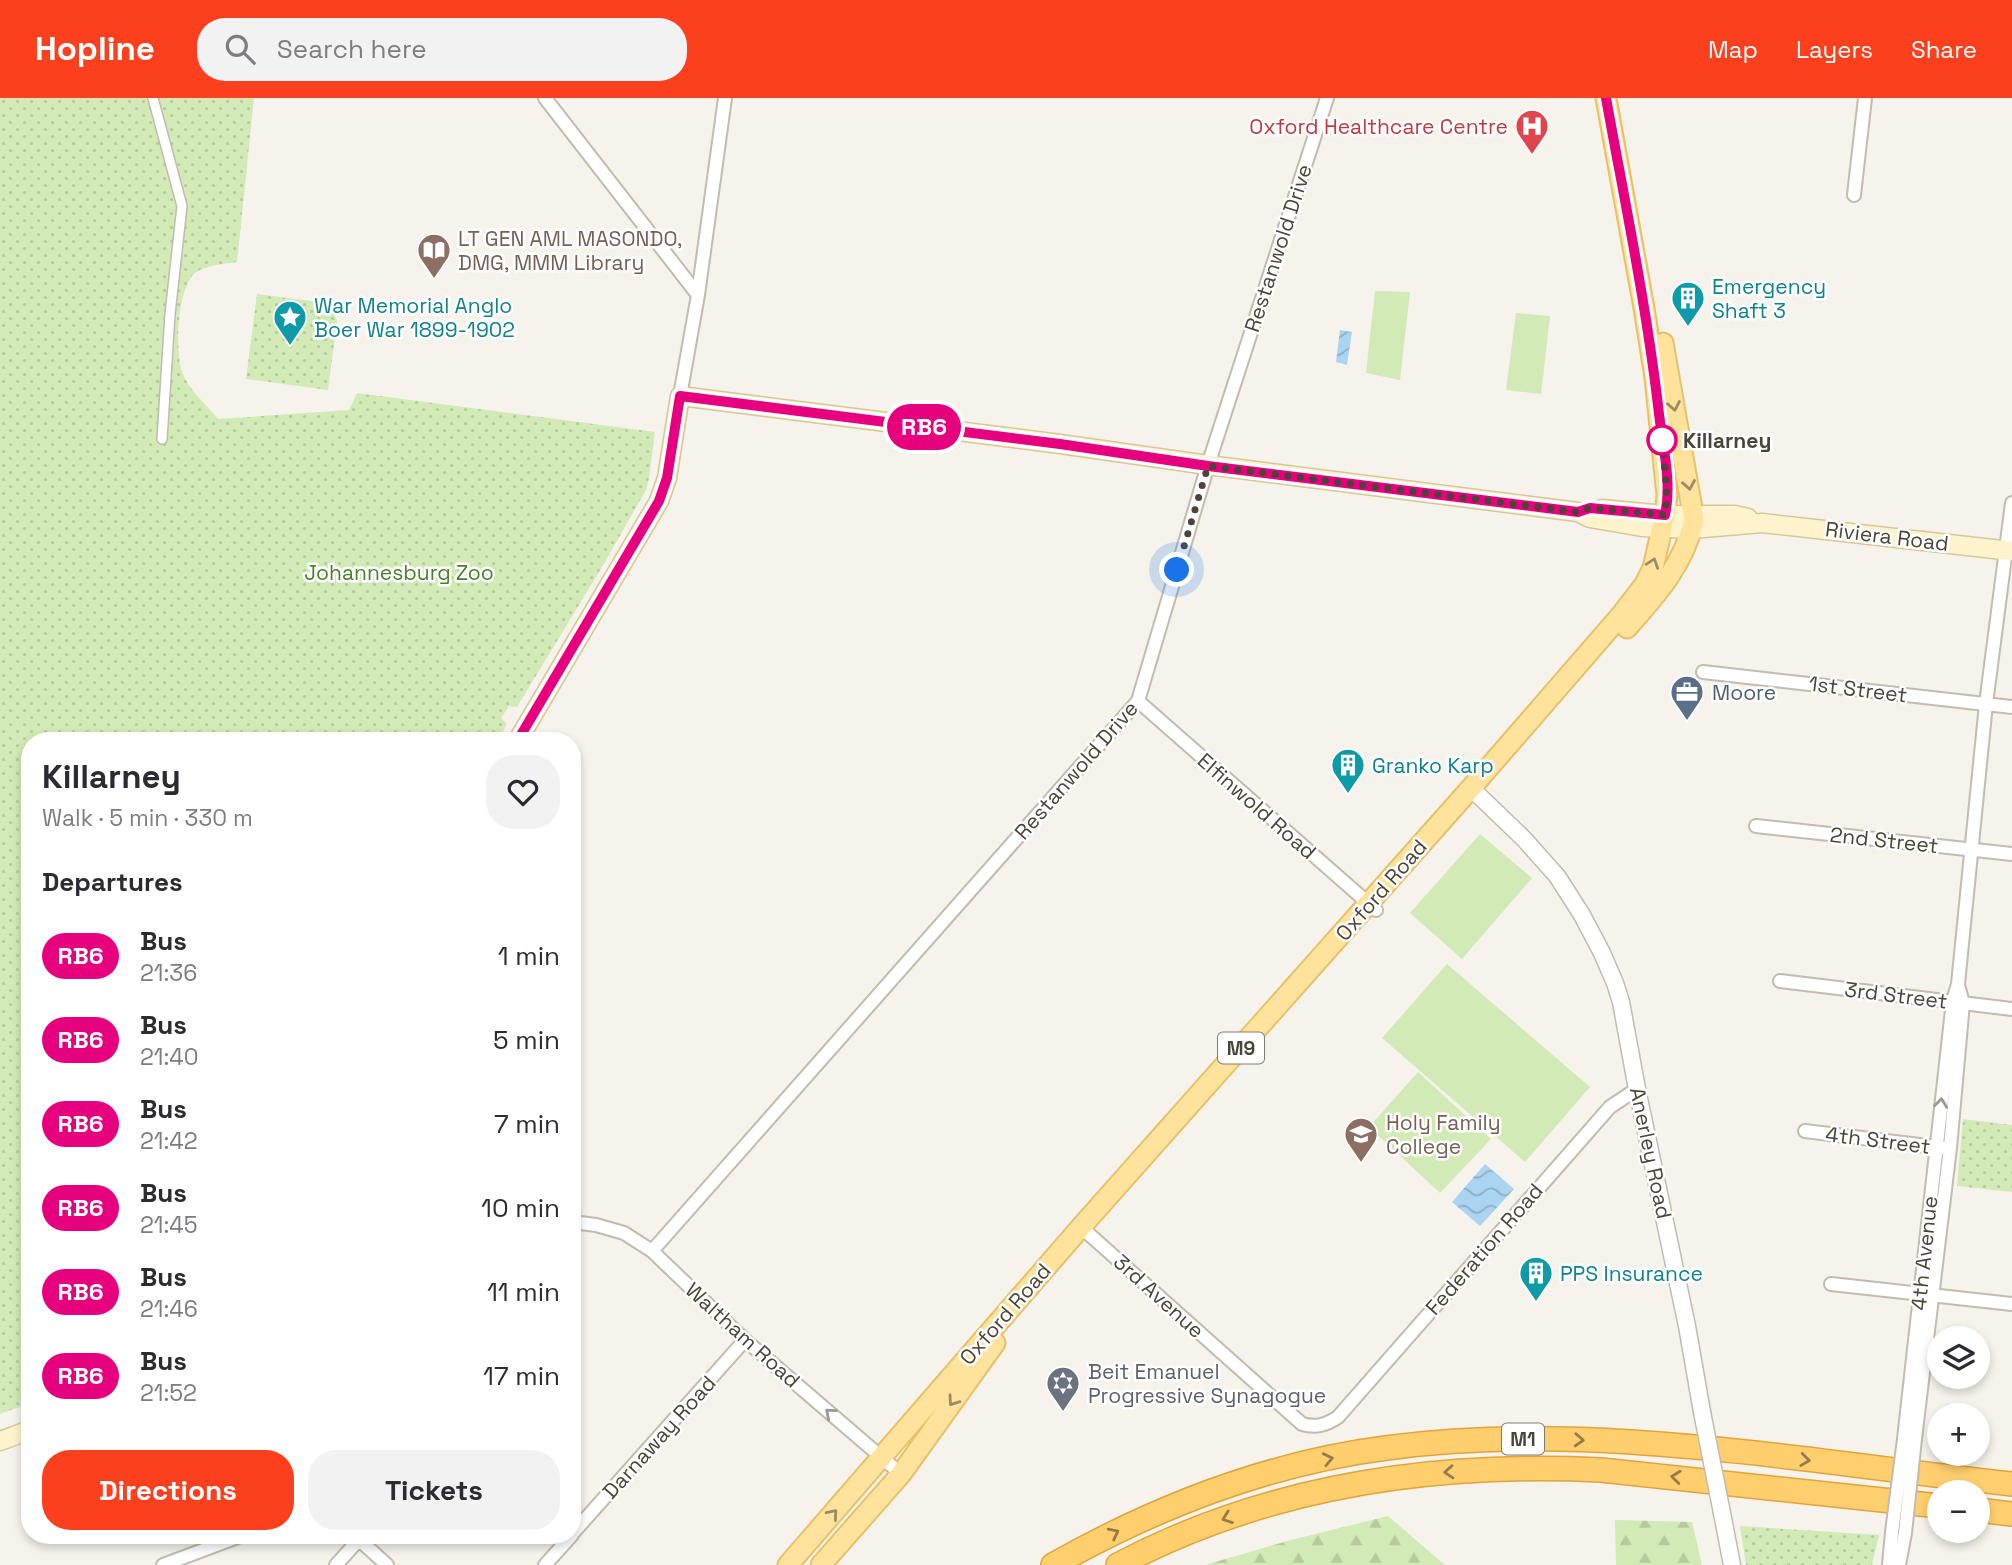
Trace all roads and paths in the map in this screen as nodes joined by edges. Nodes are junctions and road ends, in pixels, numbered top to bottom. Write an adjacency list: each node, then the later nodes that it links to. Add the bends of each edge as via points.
1 (153, 98): 11 (street, via 181,206)
2 (545, 98): 9 (street)
3 (725, 98): 9 (street)
4 (1327, 98): 12 (street, Restanwold Drive)
5 (1606, 98): 14 (main road, Oxford Road / M9, via 1655,378 1666,473)
6 (1617, 98): 15 (main road, one-way to 15)
7 (1865, 98): 8 (street)
8 (1854, 195)
9 (698, 295): 10 (street)
10 (680, 396): 12 (main road, Riviera Road); 21 (main road, via 659,501)
11 (162, 439)
12 (1208, 466): 14 (main road, Riviera Road, via 1578,512 1590,518); 18 (street, Restanwold Drive)
13 (2012, 503): 16 (street, 4th Avenue)
14 (1664, 522): 15 (main road, Riviera Road); 22 (main road, Oxford Road / M9, one-way to 14, via 1645,584)
15 (1693, 522): 16 (main road, Riviera Road, via 1735,514 1762,523); 22 (main road, Oxford Road / M9, via 1669,579)
16 (2008, 550): 19 (street, 4th Avenue)
17 (1703, 672): 19 (street, 1st Street)
18 (1138, 701): 26 (street, Elfinwold Road); 36 (street, Restanwold Drive)
19 (1986, 704): 20 (street, 1st Street); 24 (street, 4th Avenue)
20 (2012, 707)
21 (523, 732)
22 (1475, 791): 26 (main road, Oxford Road / M9); 30 (street, Anerley Road, via 1546,862 1582,915 1621,1002)
23 (1756, 826): 24 (street, 2nd Street)
24 (1971, 849): 25 (street, 2nd Street); 28 (street, 4th Avenue)
25 (2012, 854)
26 (1372, 907): 35 (main road, Oxford Road / M9)
27 (1780, 981): 28 (street, 3rd Street)
28 (1958, 1002): 29 (street, 3rd Street); 32 (street, 4th Avenue, one-way to 28); 33 (street, 4th Avenue)
29 (2012, 1009)
30 (1637, 1089): 41 (street, Federation Road, via 1610,1107); 64 (street, Anerley Road, bridge)
31 (1805, 1131): 32 (street, 4th Street)
32 (1936, 1147): 33 (street, 4th Street); 38 (street, 4th Avenue)
33 (1950, 1148): 38 (street, 4th Avenue)
34 (581, 1223): 36 (street, Waltham Road, via 624,1233)
35 (1085, 1231): 41 (street, 3rd Avenue, via 1302,1424 1325,1425); 44 (main road, Oxford Road / M9); 45 (main road, Oxford Road / M9, one-way to 45, via 998,1339)
36 (652, 1251): 40 (street, Waltham Road)
37 (1832, 1284): 38 (street)
38 (1926, 1294): 39 (street); 51 (street, 4th Avenue, bridge)
39 (2012, 1304)
40 (746, 1340): 44 (street, Waltham Road, one-way to 40); 50 (street, Darnaway Road)
41 (1338, 1416)
42 (21, 1433): 43 (main road)
43 (0, 1441)
44 (881, 1458): 45 (street, Waltham Road); 60 (main road, Oxford Road / M9, one-way to 44)
45 (901, 1474): 61 (main road, Oxford Road / M9)
46 (2012, 1484): 62 (highway, M1, one-way to 46, via 1130,1525 1259,1476 1360,1452 1438,1442 1558,1438 1638,1443)
47 (1927, 1505): 63 (highway, M1, one-way to 63, via 1601,1470 1449,1472 1345,1485 1280,1501 1208,1525)
48 (1990, 1511): 49 (highway)
49 (2012, 1514)
50 (581, 1524)
51 (1898, 1532): 65 (street, 4th Avenue); 66 (street, 4th Avenue)
52 (219, 1544): 56 (street)
53 (353, 1544): 57 (street)
54 (367, 1544): 58 (street)
55 (563, 1544): 59 (street, Darnaway Road)
56 (163, 1565)
57 (336, 1565)
58 (387, 1565)
59 (545, 1565)
60 (789, 1565)
61 (821, 1565)
62 (1054, 1565)
63 (1118, 1565)
64 (1732, 1565)
65 (1889, 1565)
66 (1899, 1565)

